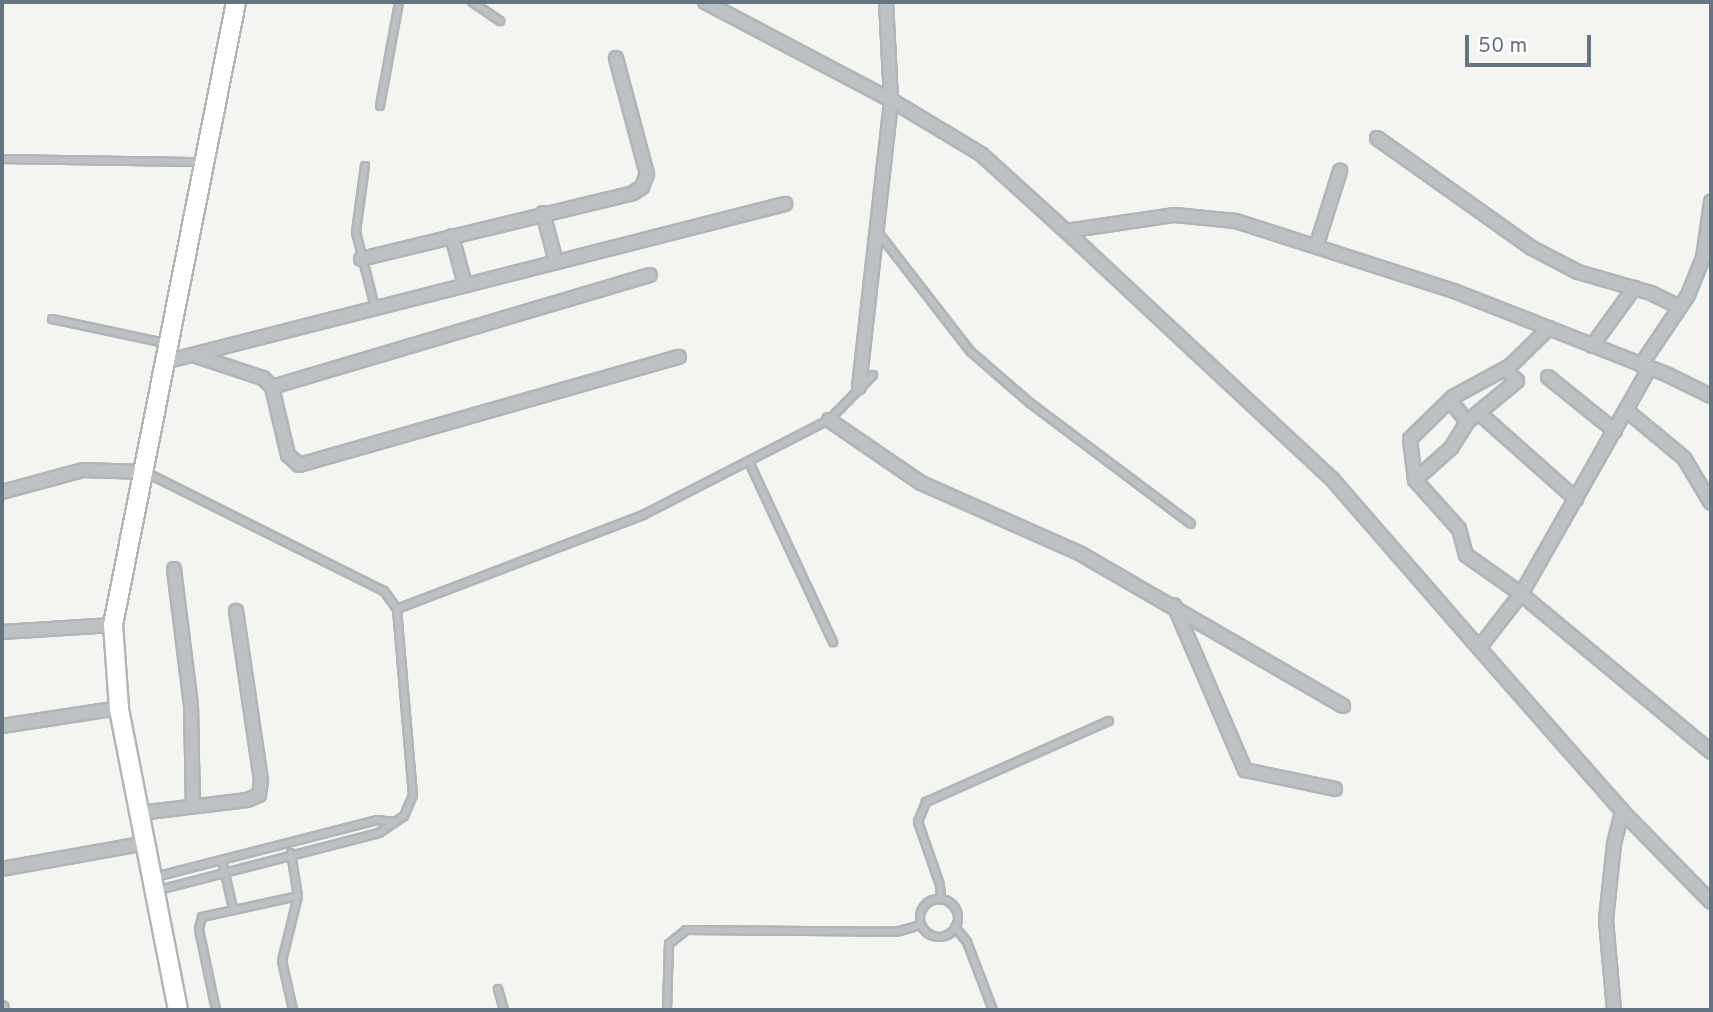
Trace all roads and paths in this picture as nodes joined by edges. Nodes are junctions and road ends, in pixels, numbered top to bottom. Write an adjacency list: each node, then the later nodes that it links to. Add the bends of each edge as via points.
1 (236, 2): 12 (main road)
2 (399, 2): 9 (lane)
3 (472, 2): 6 (lane)
4 (705, 2): 8 (street)
5 (886, 2): 8 (street)
6 (500, 22)
7 (616, 58): 17 (street, via 647,174 642,187)
8 (891, 100): 18 (street); 19 (street, via 981,154)
9 (380, 106)
10 (1377, 138): 28 (street, via 1532,248 1578,272)
11 (2, 159): 12 (lane)
12 (206, 162): 34 (main road)
13 (365, 166): 22 (lane, via 356,232)
14 (1340, 171): 21 (street)
15 (1711, 202): 26 (street)
16 (785, 204): 23 (street)
17 (544, 213): 20 (street); 23 (street)
18 (876, 229): 42 (street); 56 (lane, via 971,352 1030,403)
19 (1066, 231): 21 (street, via 1205,215); 65 (street, via 1332,480)
20 (452, 236): 22 (street); 27 (street)
21 (1318, 244): 32 (street)
22 (361, 259): 29 (lane)
23 (556, 262): 27 (street)
24 (1711, 267): 26 (street)
25 (650, 275): 41 (street)
26 (1695, 279): 30 (street)
27 (465, 285): 29 (street)
28 (1634, 288): 30 (street); 33 (street)
29 (375, 307): 35 (street)
30 (1680, 307): 37 (street)
31 (52, 319): 34 (lane)
32 (1549, 328): 33 (street); 38 (street)
33 (1592, 346): 37 (street)
34 (169, 352): 35 (street); 51 (main road)
35 (193, 355): 41 (street, via 247,369)
36 (679, 357): 41 (street, via 299,465 288,455)
37 (1645, 367): 43 (street); 45 (street)
38 (1505, 369): 44 (street); 46 (street, via 1517,381)
39 (873, 375): 42 (lane)
40 (1548, 377): 49 (street)
41 (272, 387)
42 (859, 387): 47 (lane)
43 (1711, 396)
44 (1450, 400): 48 (street); 52 (street, via 1410,439)
45 (1626, 410): 49 (street); 55 (street, via 1684,458)
46 (1479, 413): 48 (street); 54 (street)
47 (829, 420): 50 (lane); 59 (street, via 921,483 1081,554)
48 (1467, 422): 52 (street, via 1451,448)
49 (1615, 431): 54 (street)
50 (749, 462): 60 (lane, via 643,515); 64 (lane)
51 (145, 472): 53 (street, via 83,470); 60 (lane, via 365,580 384,591); 62 (main road)
52 (1415, 480): 58 (street, via 1459,529 1466,555)
53 (2, 492)
54 (1576, 499): 58 (street)
55 (1711, 503)
56 (1191, 524)
57 (174, 569): 72 (street, via 191,705)
58 (1521, 594): 65 (street); 70 (street)
59 (1174, 605): 66 (street); 71 (street, via 1245,770)
60 (397, 609): 75 (lane, via 413,795 408,811)
61 (236, 611): 72 (street, via 261,780 259,794 247,800)
62 (113, 625): 63 (street); 67 (main road)
63 (2, 632)
64 (833, 642)
65 (1479, 648): 73 (street)
66 (1343, 706)
67 (119, 708): 69 (street); 74 (main road)
68 (1109, 721): 84 (lane, via 920,808 918,822)
69 (2, 724)
70 (1711, 752)
71 (1335, 789)
72 (193, 805): 74 (street)
73 (1622, 811): 85 (street); 96 (street, via 1606,920)
74 (140, 813): 76 (main road)
75 (394, 822): 77 (lane, via 377,820); 78 (lane, via 379,833)
76 (146, 843): 80 (street); 82 (main road)
77 (289, 844): 78 (lane); 79 (lane)
78 (292, 855): 81 (lane); 83 (lane)
79 (222, 862): 81 (lane); 82 (lane)
80 (2, 869)
81 (224, 874): 82 (lane); 86 (lane)
82 (154, 884): 90 (main road)
83 (298, 895): 86 (lane); 92 (lane, via 282,950)
84 (941, 900): 87 (lane, via 924,907); 88 (lane, via 956,910)
85 (1711, 902)
86 (233, 908): 91 (lane, via 209,913 200,922)
87 (921, 925): 88 (lane, via 935,937); 94 (lane, via 896,932 685,930 670,944)
88 (956, 927): 95 (lane, via 967,942)
89 (498, 989): 93 (lane)
90 (178, 1010)
91 (216, 1010)
92 (293, 1010)
93 (504, 1010)
94 (667, 1010)
95 (993, 1010)
96 (1614, 1010)

